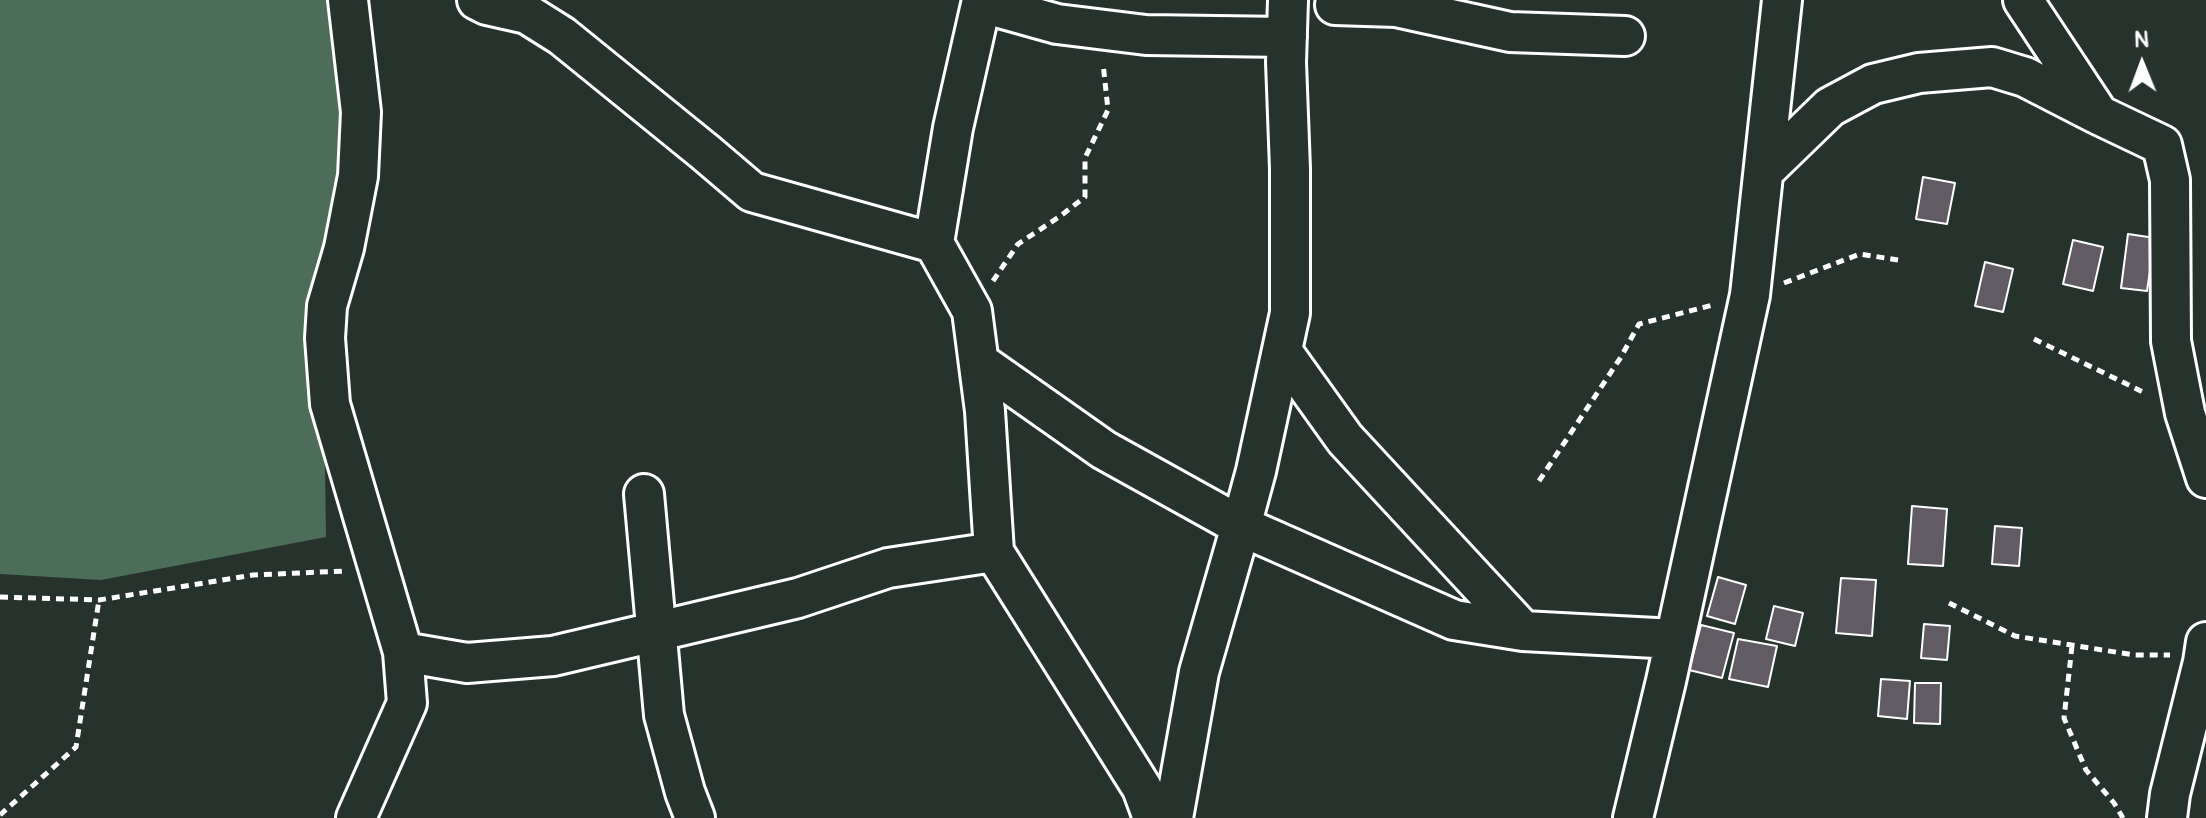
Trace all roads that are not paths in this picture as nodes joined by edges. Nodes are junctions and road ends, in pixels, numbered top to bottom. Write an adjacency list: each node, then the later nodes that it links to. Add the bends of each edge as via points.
1 (348, 0): 24 (street, via 361,112 358,176 327,306 330,404)
2 (477, 0): 12 (street, via 527,14 562,36 752,192)
3 (1288, 0): 9 (street)
4 (1782, 0): 11 (street)
5 (2023, 0): 10 (street)
6 (982, 2): 9 (street, via 1057,24); 12 (street)
7 (1336, 2): 8 (street, via 1396,7 1510,32); 9 (street)
8 (1625, 36)
9 (1287, 53): 13 (street, via 1290,313)
10 (2099, 115): 11 (street, via 2025,77 1992,67 1919,73 1873,84 1830,107); 15 (street, via 2162,145 2170,180 2171,341)
11 (1764, 171): 22 (street, via 1750,295)
12 (934, 243): 14 (street, via 972,311)
13 (1282, 351): 18 (street); 20 (street, via 1345,439)
14 (979, 362): 18 (street, via 1104,450); 19 (street)
15 (2195, 418): 16 (street)
16 (2206, 478)
17 (644, 494): 21 (street)
18 (1241, 526): 20 (street, via 1454,620); 28 (street, via 1199,672)
19 (994, 552): 21 (street, via 888,568 798,598); 27 (street, via 1142,788)
20 (1523, 631): 22 (street)
21 (657, 633): 24 (street, via 553,656 467,663); 26 (street, via 664,715)
22 (1675, 639): 29 (street)
23 (2206, 644): 30 (street)
24 (403, 652): 25 (street, via 407,703)
25 (356, 818)
26 (695, 818)
27 (1153, 818)
28 (1173, 818)
29 (1633, 818)
30 (2167, 818)

